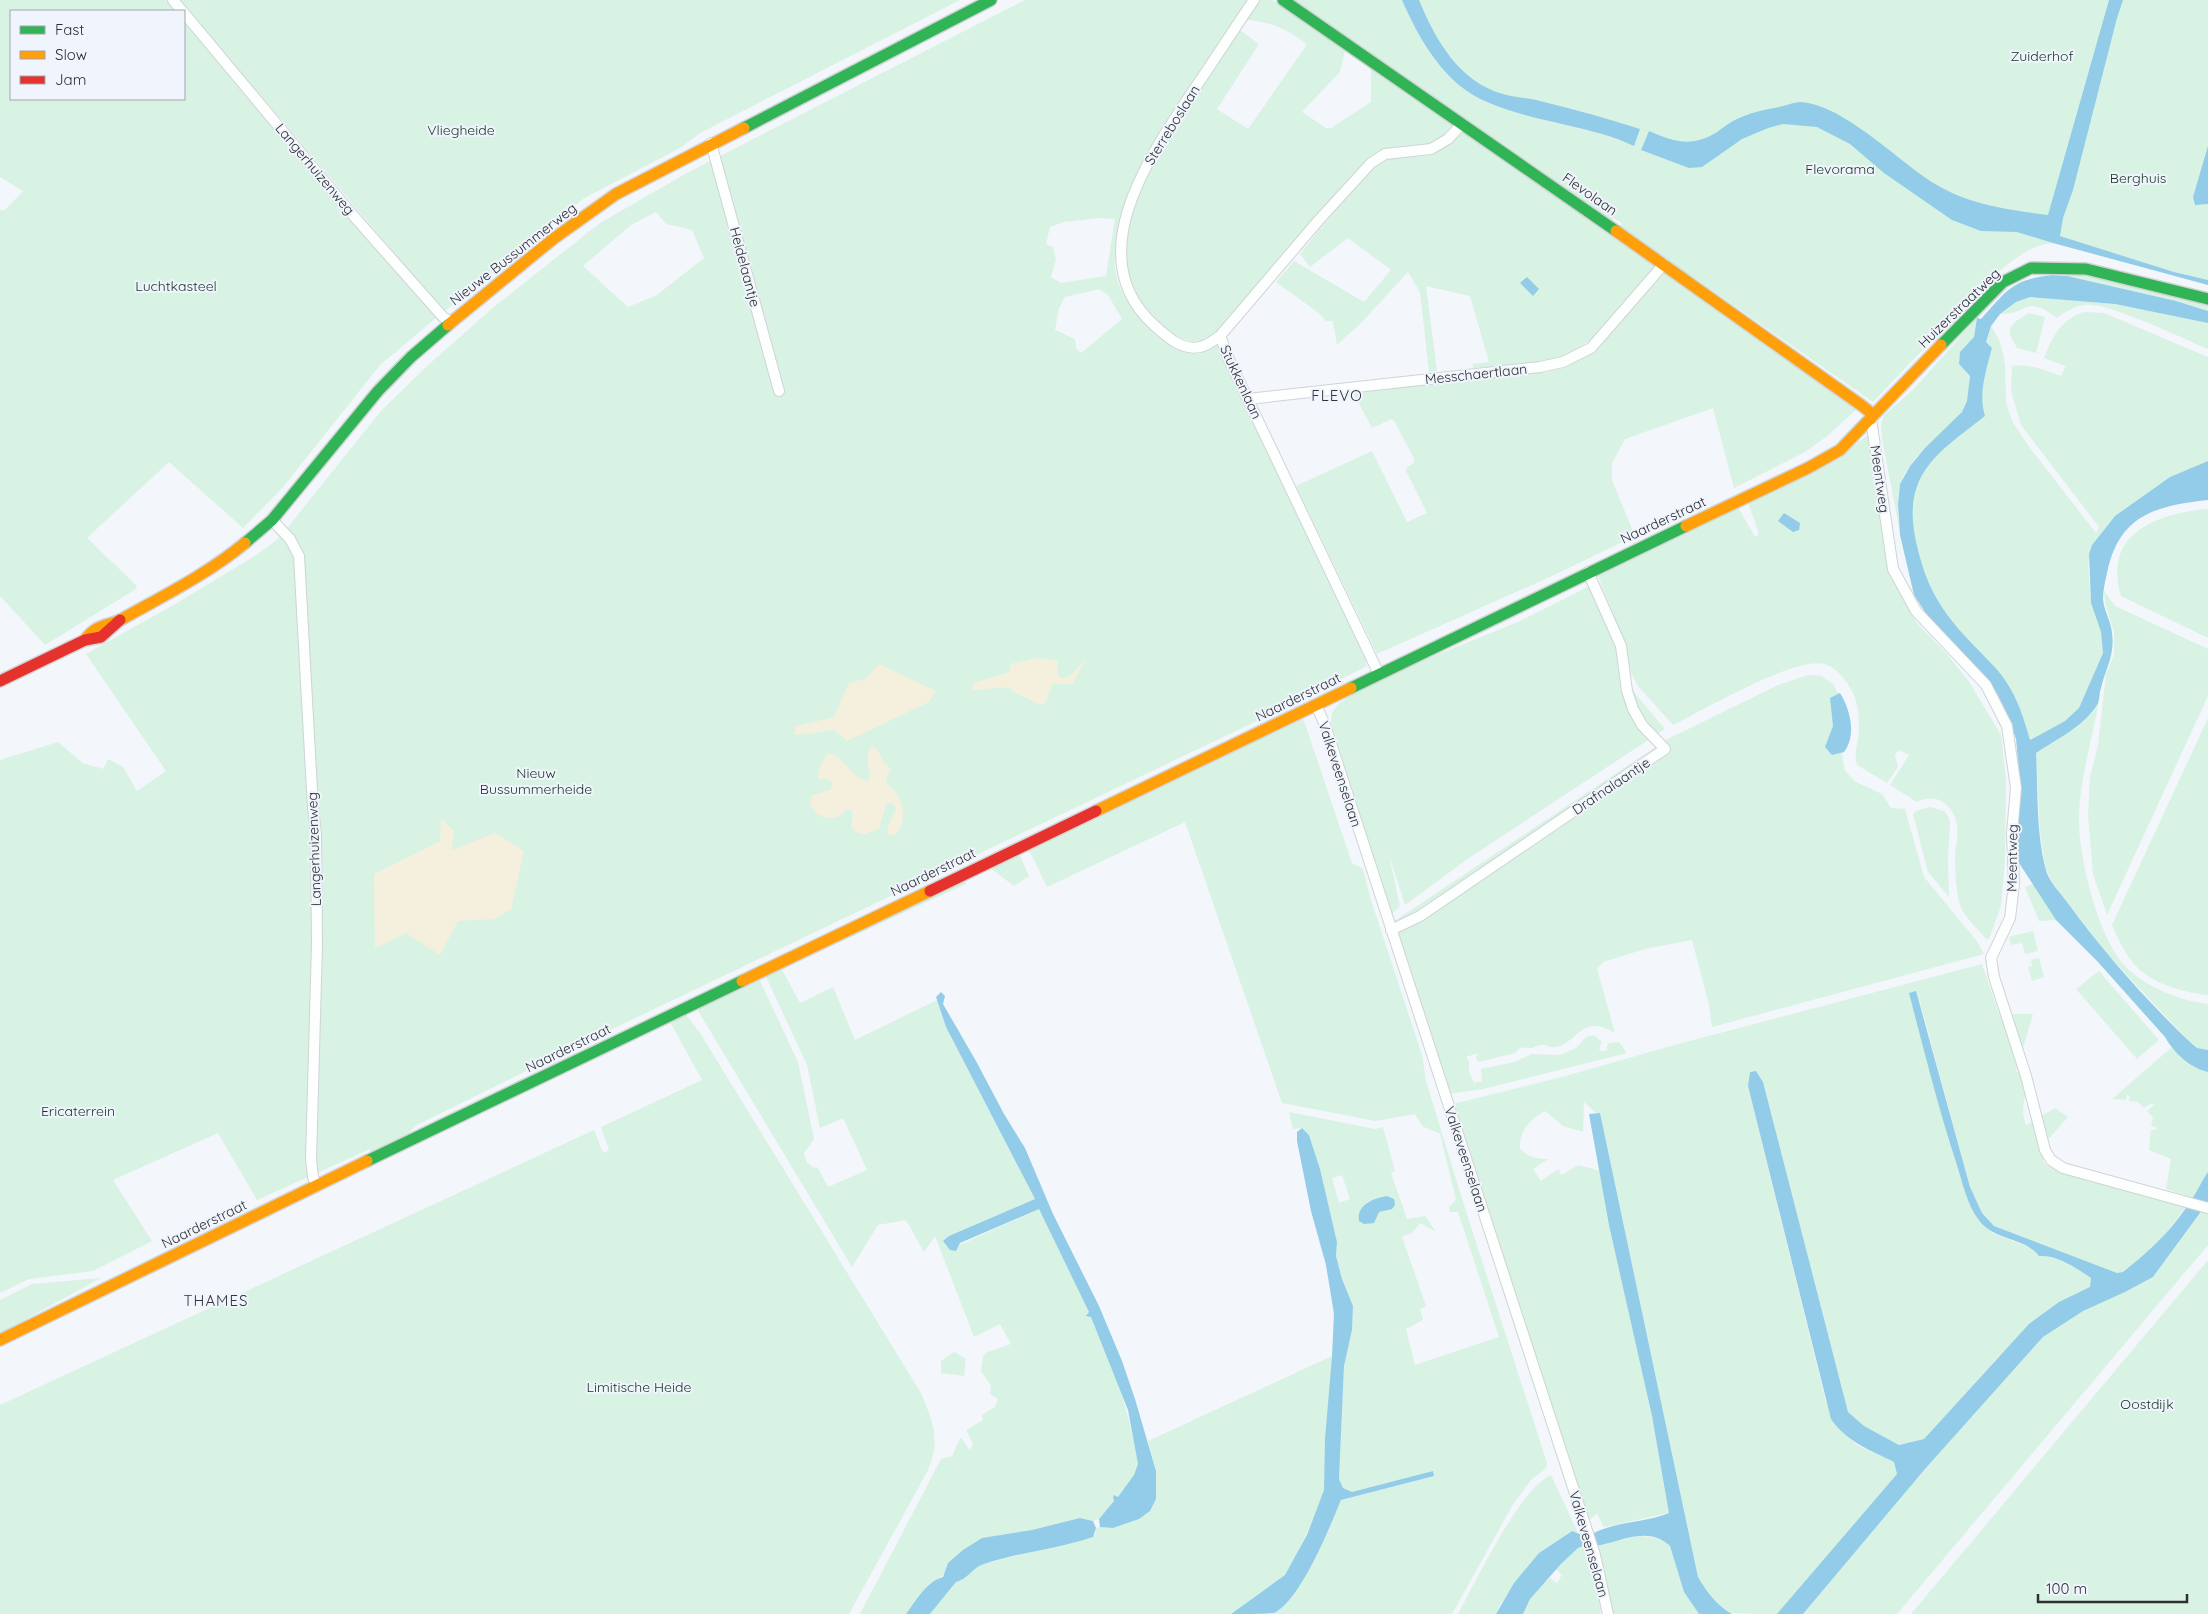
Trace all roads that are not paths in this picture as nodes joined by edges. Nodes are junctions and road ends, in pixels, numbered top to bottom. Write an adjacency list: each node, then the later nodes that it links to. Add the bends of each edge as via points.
1 (173, 0): 5 (street, Langerhuizenweg)
2 (991, 0): 8 (street, Nieuwe Bussummerweg)
3 (1254, 0): 12 (street, Sterreboslaan, via 1146,164 1126,216 1120,251 1126,286 1141,314 1168,338 1187,347 1200,347)
4 (1283, 0): 7 (street, Flevolaan)
5 (181, 10)
6 (185, 14): 11 (street, Langerhuizenweg, via 351,213 443,317)
7 (1462, 124): 9 (street, Flevolaan); 12 (street, Stukkenlaan, via 1431,150 1385,154 1372,163)
8 (711, 144): 11 (street, Nieuwe Bussummerweg, via 616,194 553,239); 13 (street, Heidelaantje)
9 (1664, 264): 14 (street, Messchaertlaan, via 1591,348 1562,362); 15 (street, Flevolaan, via 1861,405 1870,412)
10 (2208, 299): 15 (street, Huizerstraatweg, via 2086,269 2031,268 2003,282)
11 (451, 322): 16 (street, Nieuwe Bussummerweg, via 378,391)
12 (1220, 336): 14 (street, Stukkenlaan)
13 (779, 391)
14 (1248, 399): 18 (street, Stukkenlaan)
15 (1871, 419): 17 (street, Naarderstraat, via 1840,450 1808,468); 23 (street, Meentweg, via 1892,569 1916,611 1986,686 2007,726 2016,788 2012,834 2014,884 2010,918 1991,958 2050,1160 2063,1168)
16 (272, 520): 19 (street, Nieuwe Bussummerweg, via 226,557 187,582 120,620 98,627 85,640); 22 (street, Langerhuizenweg, via 290,539 299,556 302,600 316,834 317,944 311,1159)
17 (1588, 572): 18 (street, Naarderstraat); 21 (street, Drafnalaantje, via 1620,646 1633,709 1642,725 1666,749 1429,910)
18 (1379, 674): 20 (street, Naarderstraat)
19 (0, 681)
20 (1316, 705): 21 (street, Valkeveenselaan); 22 (street, Naarderstraat)
21 (1391, 930): 25 (street, Valkeveenselaan, via 1595,1555)
22 (317, 1186): 24 (street, Naarderstraat)
23 (2208, 1208)
24 (0, 1340)
25 (1608, 1614)

